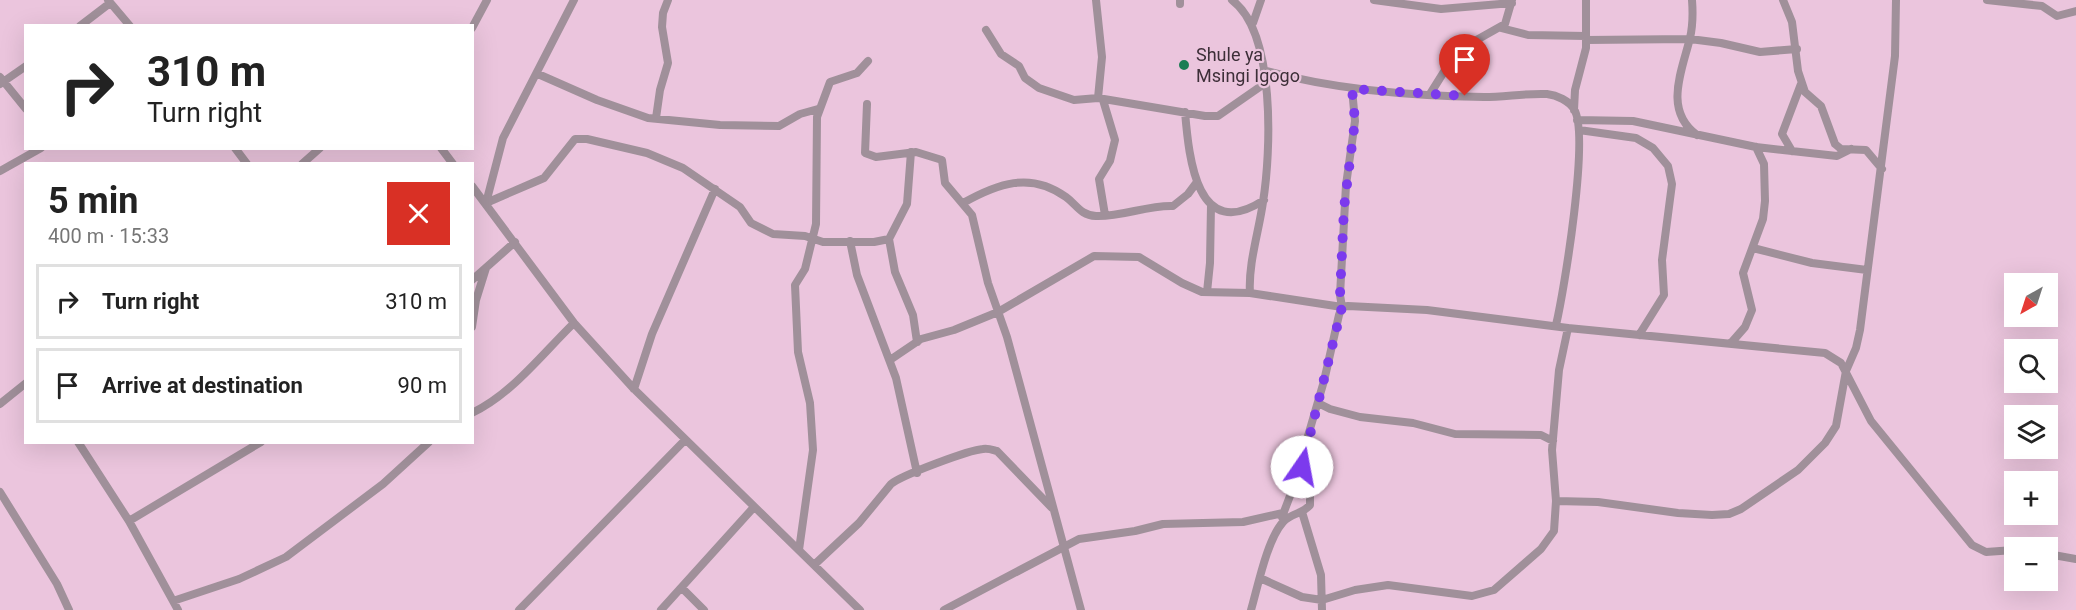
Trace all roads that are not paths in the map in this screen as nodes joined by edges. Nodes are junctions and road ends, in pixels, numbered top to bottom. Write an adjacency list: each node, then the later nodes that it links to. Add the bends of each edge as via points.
1 (488, 0): 20 (street)
2 (574, 0): 29 (street)
3 (668, 0): 41 (street, via 662,27 668,63)
4 (1096, 0): 35 (street, via 1102,57)
5 (1232, 0): 17 (street)
6 (1261, 0): 17 (street)
7 (1374, 0): 15 (street)
8 (1586, 0): 23 (street)
9 (1692, 0): 24 (street)
10 (1783, 0): 25 (street)
11 (1896, 0): 52 (street)
12 (1988, 0): 16 (street, via 2042,6 2057,16)
13 (1512, 1): 15 (street, via 1441,9); 21 (street, via 1508,19)
14 (109, 2): 18 (street); 19 (street)
15 (1392, 2)
16 (2076, 11)
17 (1253, 23): 28 (street)
18 (82, 24)
19 (128, 24)
20 (474, 24)
21 (1501, 28): 23 (street, via 1528,35); 34 (street, via 1457,51)
22 (986, 30): 35 (street, via 996,48 1019,66 1032,85 1074,100)
23 (1586, 38): 24 (street); 39 (street)
24 (1690, 39): 25 (street, via 1760,52); 44 (street, via 1681,65 1677,97 1683,121)
25 (1797, 49): 32 (street)
26 (868, 61): 38 (street, via 856,74 830,82)
27 (24, 67): 30 (street)
28 (1263, 70): 31 (street); 33 (street)
29 (538, 74): 41 (street, via 597,100); 60 (street, via 503,138)
30 (1, 81): 37 (street)
31 (1264, 84): 40 (street, via 1218,116); 59 (street, via 1269,151)
32 (1801, 84): 46 (street, via 1821,106 1835,144); 49 (street, via 1782,134)
33 (1352, 89): 34 (street); 74 (street, via 1355,121 1343,220)
34 (1430, 94): 39 (street, via 1549,94 1562,98)
35 (1100, 99): 40 (street); 63 (street, via 1115,140 1110,161 1099,179)
36 (867, 104): 50 (street, via 866,153 876,157)
37 (24, 107)
38 (818, 109): 41 (street, via 779,126 731,126); 64 (street)
39 (1574, 110): 42 (street)
40 (1185, 112): 54 (street)
41 (656, 118)
42 (1577, 120): 43 (street); 44 (street, via 1633,121)
43 (1579, 130): 78 (street, via 1571,244); 80 (street, via 1636,138 1653,148 1668,166 1672,184 1662,260 1664,295)
44 (1699, 137): 45 (street)
45 (1756, 147): 49 (street); 68 (street, via 1764,164 1765,201)
46 (1851, 149): 49 (street, via 1837,156); 52 (street, via 1868,151)
47 (37, 150): 53 (street)
48 (318, 150): 51 (street)
49 (1792, 151)
50 (911, 153): 61 (street, via 942,160 945,183); 65 (street, via 907,204)
51 (304, 162)
52 (1882, 169): 70 (street)
53 (0, 171)
54 (1197, 182): 57 (street); 58 (street)
55 (474, 188): 60 (street)
56 (716, 189): 60 (street, via 683,168 647,153 580,138 575,139 544,178); 64 (street, via 740,207 758,228 779,236); 86 (street, via 652,334)
57 (1188, 194): 58 (street); 63 (street, via 1173,206)
58 (1204, 195): 62 (street)
59 (1263, 200): 62 (street, via 1238,213 1226,214); 73 (street)
60 (486, 203): 66 (street)
61 (963, 203): 63 (street, via 993,187 1023,182 1059,192 1081,213); 75 (street, via 972,215)
62 (1211, 205): 72 (street)
63 (1106, 215)
64 (813, 238): 67 (street); 106 (street, via 805,269 795,285 798,352 810,403 813,450)
65 (889, 239): 67 (street); 81 (street, via 895,272 913,315)
66 (515, 242): 69 (street); 77 (street)
67 (850, 242): 83 (street, via 857,275)
68 (1753, 248): 70 (street, via 1812,263); 82 (street, via 1743,277 1752,310 1745,327)
69 (486, 268): 71 (street); 76 (street)
70 (1867, 270): 84 (street, via 1858,341)
71 (474, 278)
72 (1207, 292): 73 (street); 75 (street, via 1182,283 1139,257 1094,256)
73 (1250, 293): 74 (street)
74 (1342, 307): 78 (street, via 1427,310); 87 (street)
75 (998, 312): 81 (street); 100 (street)
76 (474, 314)
77 (574, 323): 86 (street); 89 (street, via 507,390)
78 (1556, 325): 79 (street)
79 (1568, 328): 80 (street); 91 (street, via 1559,370)
80 (1639, 335): 82 (street)
81 (917, 342): 83 (street)
82 (1731, 343): 84 (street, via 1815,350 1833,356)
83 (890, 360): 96 (street)
84 (1846, 371): 98 (street, via 1836,426 1825,443 1798,470 1741,509 1712,515); 107 (street, via 1871,421 1972,545 1986,552)
85 (24, 385): 88 (street)
86 (634, 388): 90 (street)
87 (1318, 403): 91 (street, via 1360,417 1413,423 1455,434 1540,435); 95 (street)
88 (0, 404)
89 (474, 412)
90 (685, 440): 99 (street); 117 (street)
91 (1553, 441): 98 (street)
92 (79, 444): 103 (street)
93 (258, 444): 103 (street)
94 (427, 444): 113 (street, via 383,484 286,557 239,579)
95 (1302, 467): 101 (street, via 1311,495 1310,505); 102 (street)
96 (917, 473): 100 (street, via 970,452 985,448 997,451); 110 (street, via 901,476 891,484 859,523)
97 (0, 492): 115 (street)
98 (1556, 501): 114 (street, via 1554,531 1535,555 1494,590 1472,596 1388,585)
99 (754, 507): 106 (street); 112 (street)
100 (1053, 509): 105 (street)
101 (1302, 512): 104 (street, via 1290,516); 114 (street, via 1319,566)
102 (1283, 513): 104 (street); 105 (street, via 1244,522 1163,524 1079,539)
103 (129, 521): 113 (street)
104 (1279, 528): 111 (street)
105 (1064, 546): 121 (street); 122 (street)
106 (799, 550): 110 (street)
107 (2004, 551)
108 (2058, 556): 109 (street)
109 (2076, 559)
110 (814, 565): 120 (street)
111 (1260, 578): 114 (street, via 1302,597); 123 (street)
112 (682, 588): 118 (street); 119 (street)
113 (173, 600): 116 (street)
114 (1323, 600): 124 (street)
115 (69, 610)
116 (178, 610)
117 (519, 610)
118 (661, 610)
119 (704, 610)
120 (861, 610)
121 (944, 610)
122 (1081, 610)
123 (1251, 610)
124 (1322, 610)

